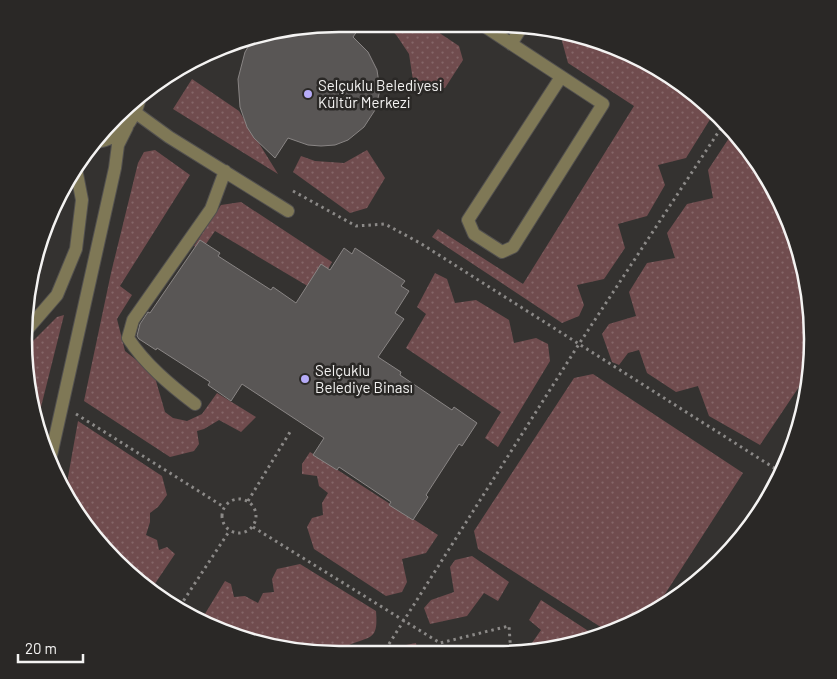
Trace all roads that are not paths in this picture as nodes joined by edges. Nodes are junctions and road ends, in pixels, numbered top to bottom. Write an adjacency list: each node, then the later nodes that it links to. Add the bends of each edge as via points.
1 (492, 32): 3 (street)
2 (518, 33): 3 (street)
3 (511, 44): 4 (street)
4 (561, 77): 4 (street, via 468,220 474,234 502,252 513,247 603,104)
5 (137, 109): 6 (street)
6 (136, 113): 7 (street); 9 (street)
7 (127, 127): 8 (street); 14 (street, via 118,144)
8 (108, 138)
9 (225, 171): 11 (street); 13 (street, via 211,209 133,320 128,338 137,352)
10 (78, 179): 12 (street, via 82,200 76,249 57,295)
11 (288, 211)
12 (33, 323)
13 (194, 404)
14 (53, 448)

